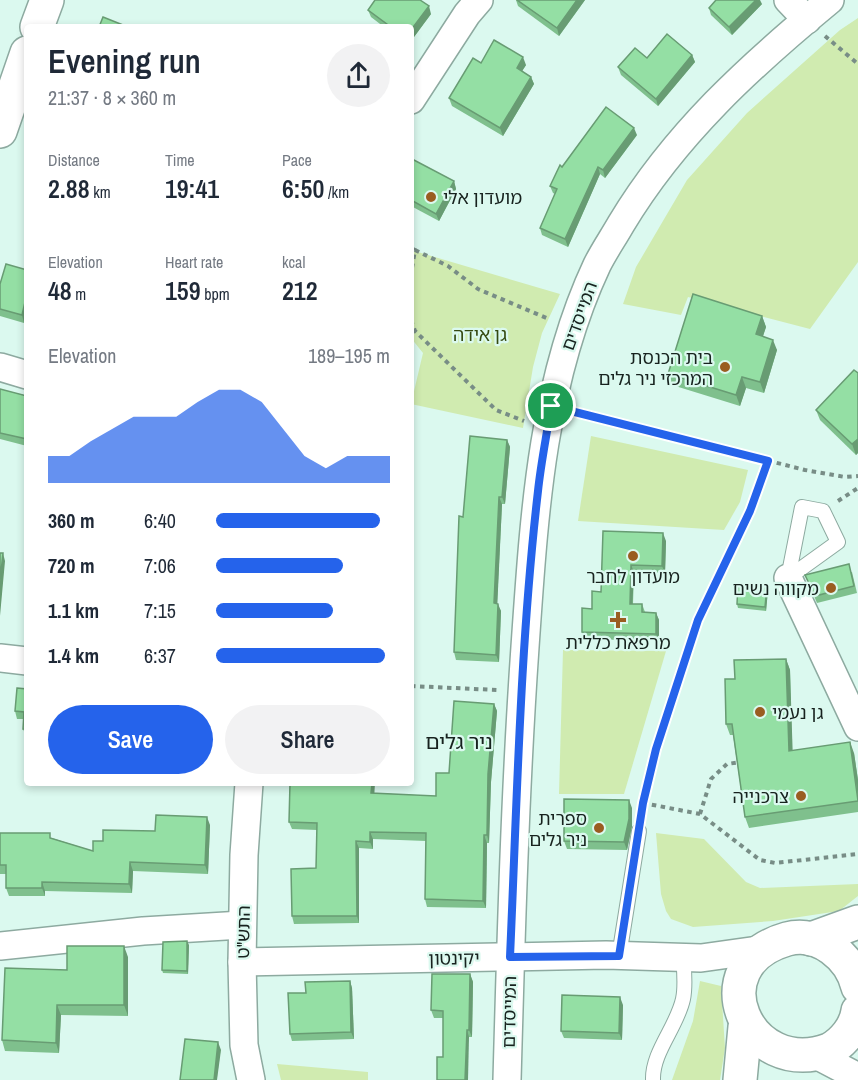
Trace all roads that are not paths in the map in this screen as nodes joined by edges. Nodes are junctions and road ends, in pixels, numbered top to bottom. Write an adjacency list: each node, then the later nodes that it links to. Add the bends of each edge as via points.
1 (47, 0): 6 (street)
2 (788, 0): 5 (street)
3 (830, 0): 5 (street, המייסדים)
4 (465, 5): 8 (street)
5 (807, 20): 25 (street, המייסדים, via 724,93 683,137 638,197 598,264 571,328 549,418 538,489 522,692)
6 (38, 24)
7 (24, 71): 9 (street)
8 (414, 95)
9 (20, 96): 10 (street)
10 (0, 131)
11 (0, 367): 12 (street)
12 (24, 374)
13 (788, 578): 13 (lane, via 838,542 823,511 802,507); 16 (street)
14 (0, 658): 15 (street)
15 (24, 661)
16 (858, 727)
17 (249, 786): 20 (street, התש"ט)
18 (639, 831): 24 (lane)
19 (858, 922): 21 (street)
20 (242, 925): 22 (street); 27 (street, התש"ט)
21 (811, 939): 23 (street, via 790,938); 28 (street, via 830,946)
22 (0, 946)
23 (765, 949): 26 (street, יקינטון); 29 (street, via 754,956 743,973)
24 (619, 956): 25 (street, יקינטון); 26 (street, יקינטון)
25 (510, 957): 27 (street, יקינטון); 35 (street, המייסדים)
26 (692, 957): 29 (street, יקינטון, via 722,966 732,976); 36 (lane, via 683,999 658,1057)
27 (242, 962): 34 (street, התש"ט, via 244,1045)
28 (857, 973)
29 (738, 993): 30 (street, via 739,1013)
30 (745, 1027): 32 (street, via 761,1046 778,1056); 37 (street)
31 (856, 1029): 32 (street, via 836,1047)
32 (803, 1057): 33 (street); 38 (street, via 772,1066)
33 (858, 1077)
34 (250, 1080)
35 (507, 1080)
36 (653, 1080)
37 (740, 1080)
38 (754, 1080)

